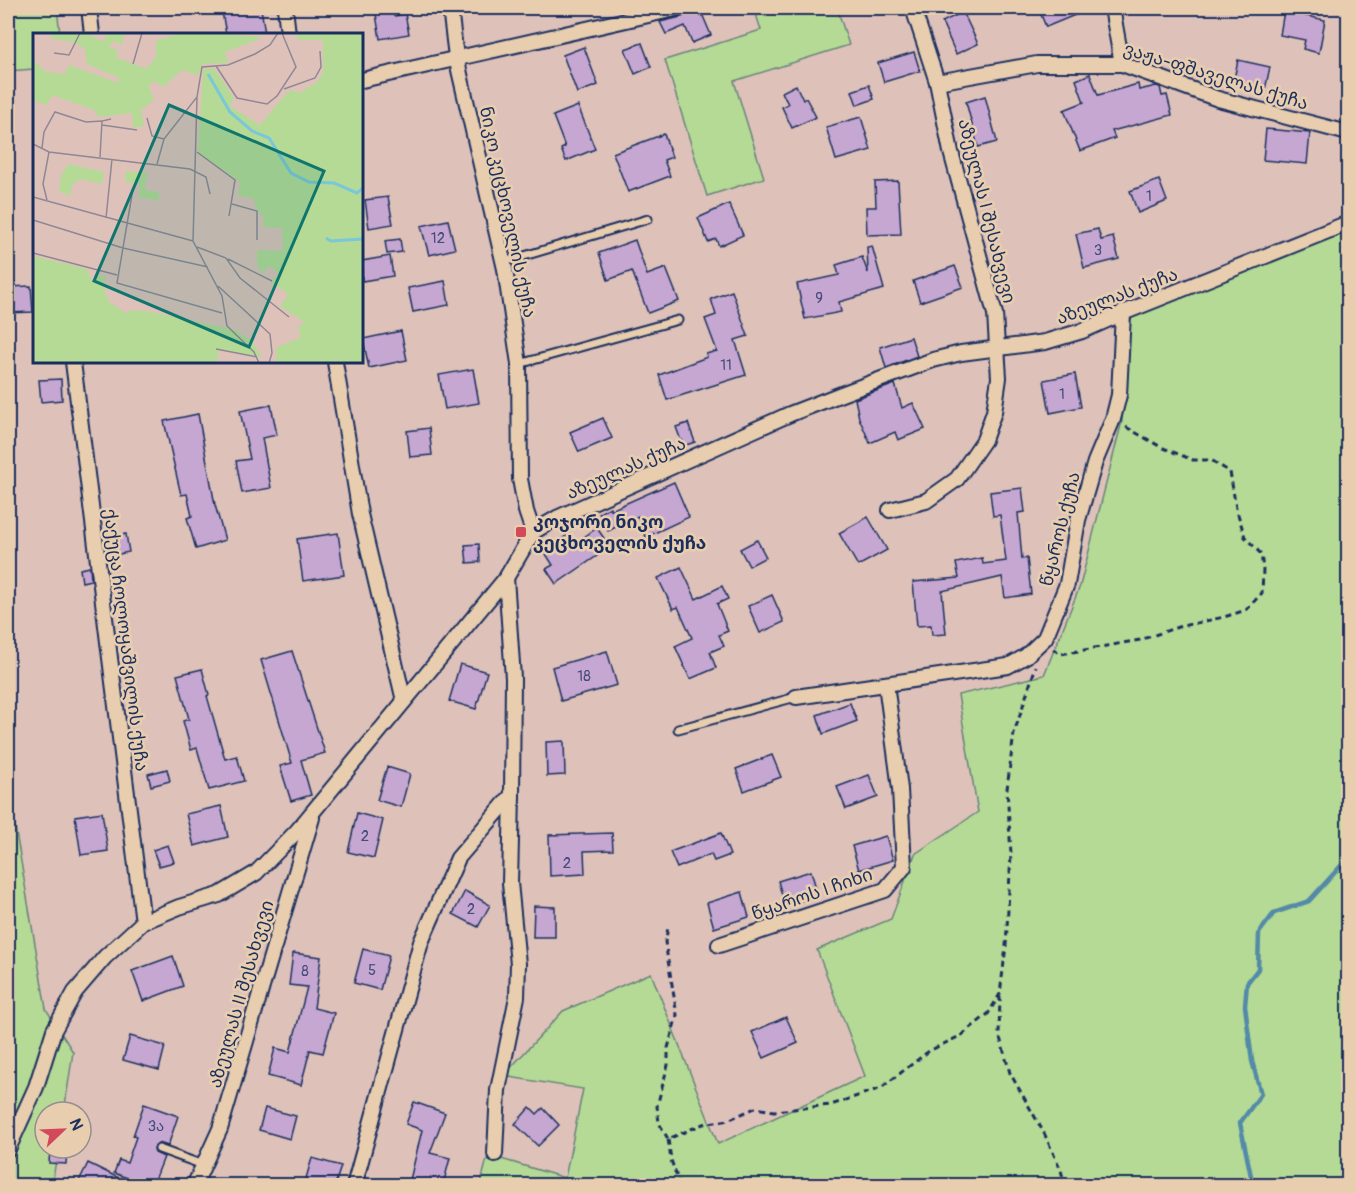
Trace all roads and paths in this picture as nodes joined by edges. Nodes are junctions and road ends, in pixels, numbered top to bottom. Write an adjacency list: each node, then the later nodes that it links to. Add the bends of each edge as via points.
1 (90, 8): 7 (street)
2 (285, 8): 8 (street)
3 (450, 8): 9 (street, ნიკო კეცხოველის ქუჩა)
4 (679, 8): 9 (street)
5 (913, 8): 12 (street)
6 (1112, 8): 10 (street)
7 (92, 33)
8 (288, 33)
9 (456, 57): 11 (street); 16 (street, ნიკო კეცხოველის ქუჩა)
10 (1122, 64): 12 (street, ვაჟა-ფშაველას ქუჩა, via 1037,64); 13 (street, ვაჟა-ფშაველას ქუჩა, via 1218,99)
11 (363, 80)
12 (937, 82): 19 (street, აზეულას I შესახვევი, via 951,152 995,314)
13 (1348, 133)
14 (648, 219): 16 (lane)
15 (1348, 223): 17 (street, აზეულას ქუჩა)
16 (504, 262): 22 (street, ნიკო კეცხოველის ქუჩა)
17 (1123, 313): 19 (street, აზეულას ქუჩა, via 1045,342); 23 (street, წყაროს ქუჩა, via 1119,395)
18 (678, 320): 22 (lane)
19 (998, 349): 24 (street, აზეულას I შესახვევი, via 994,412 984,440 957,478 926,501); 25 (street, აზეულას ქუჩა, via 933,360 790,414)
20 (73, 363): 35 (street, ქაქუცა ჩოლოყაშვილის ქუჩა)
21 (335, 363): 31 (street, via 360,514)
22 (519, 364): 25 (street, ნიკო კეცხოველის ქუჩა, via 520,479)
23 (1113, 420): 27 (street, წყაროს ქუჩა, via 1095,462 1078,520 1067,584); 27 (path, via 1161,447 1193,460 1211,460 1230,472 1245,537 1261,554 1262,593 1246,610 1130,642 1061,654)
24 (890, 510)
25 (533, 532): 26 (street, აზეულას ქუჩა)
26 (506, 578): 31 (street, აზეულას ქუჩა); 33 (street, via 513,678)
27 (1045, 638): 29 (street, წყაროს ქუჩა, via 1008,666)
28 (1037, 664): 38 (path, via 1014,733 1007,789 1011,854)
29 (886, 684): 30 (street, წყაროს ქუჩა); 37 (street, წყაროს I ჩიხი, via 900,789 904,867 885,890)
30 (796, 697): 32 (lane)
31 (404, 701): 34 (street, აზეულას ქუჩა)
32 (678, 729)
33 (512, 795): 42 (street, via 510,883 518,964 517,997 498,1090); 45 (street, via 458,858 421,942)
34 (315, 810): 35 (street, აზეულას ქუჩა, via 256,873 219,895); 43 (street, აზეულას II შესახვევი, via 220,1129)
35 (144, 922): 40 (street, აზეულას ქუჩა, via 105,957 75,992 54,1030 36,1087)
36 (668, 928): 39 (path, via 664,942 677,1015 657,1106 659,1123)
37 (719, 945)
38 (1000, 994): 39 (path, via 988,1014 962,1035 929,1051 881,1088 831,1105 774,1111 755,1108); 47 (path, via 999,1034 1010,1073 1044,1133)
39 (668, 1139): 46 (path)
40 (8, 1149)
41 (159, 1149): 43 (lane)
42 (495, 1154)
43 (204, 1165): 44 (street, აზეულას II შესახვევი)
44 (194, 1185)
45 (354, 1185)
46 (680, 1185)
47 (1065, 1185)

